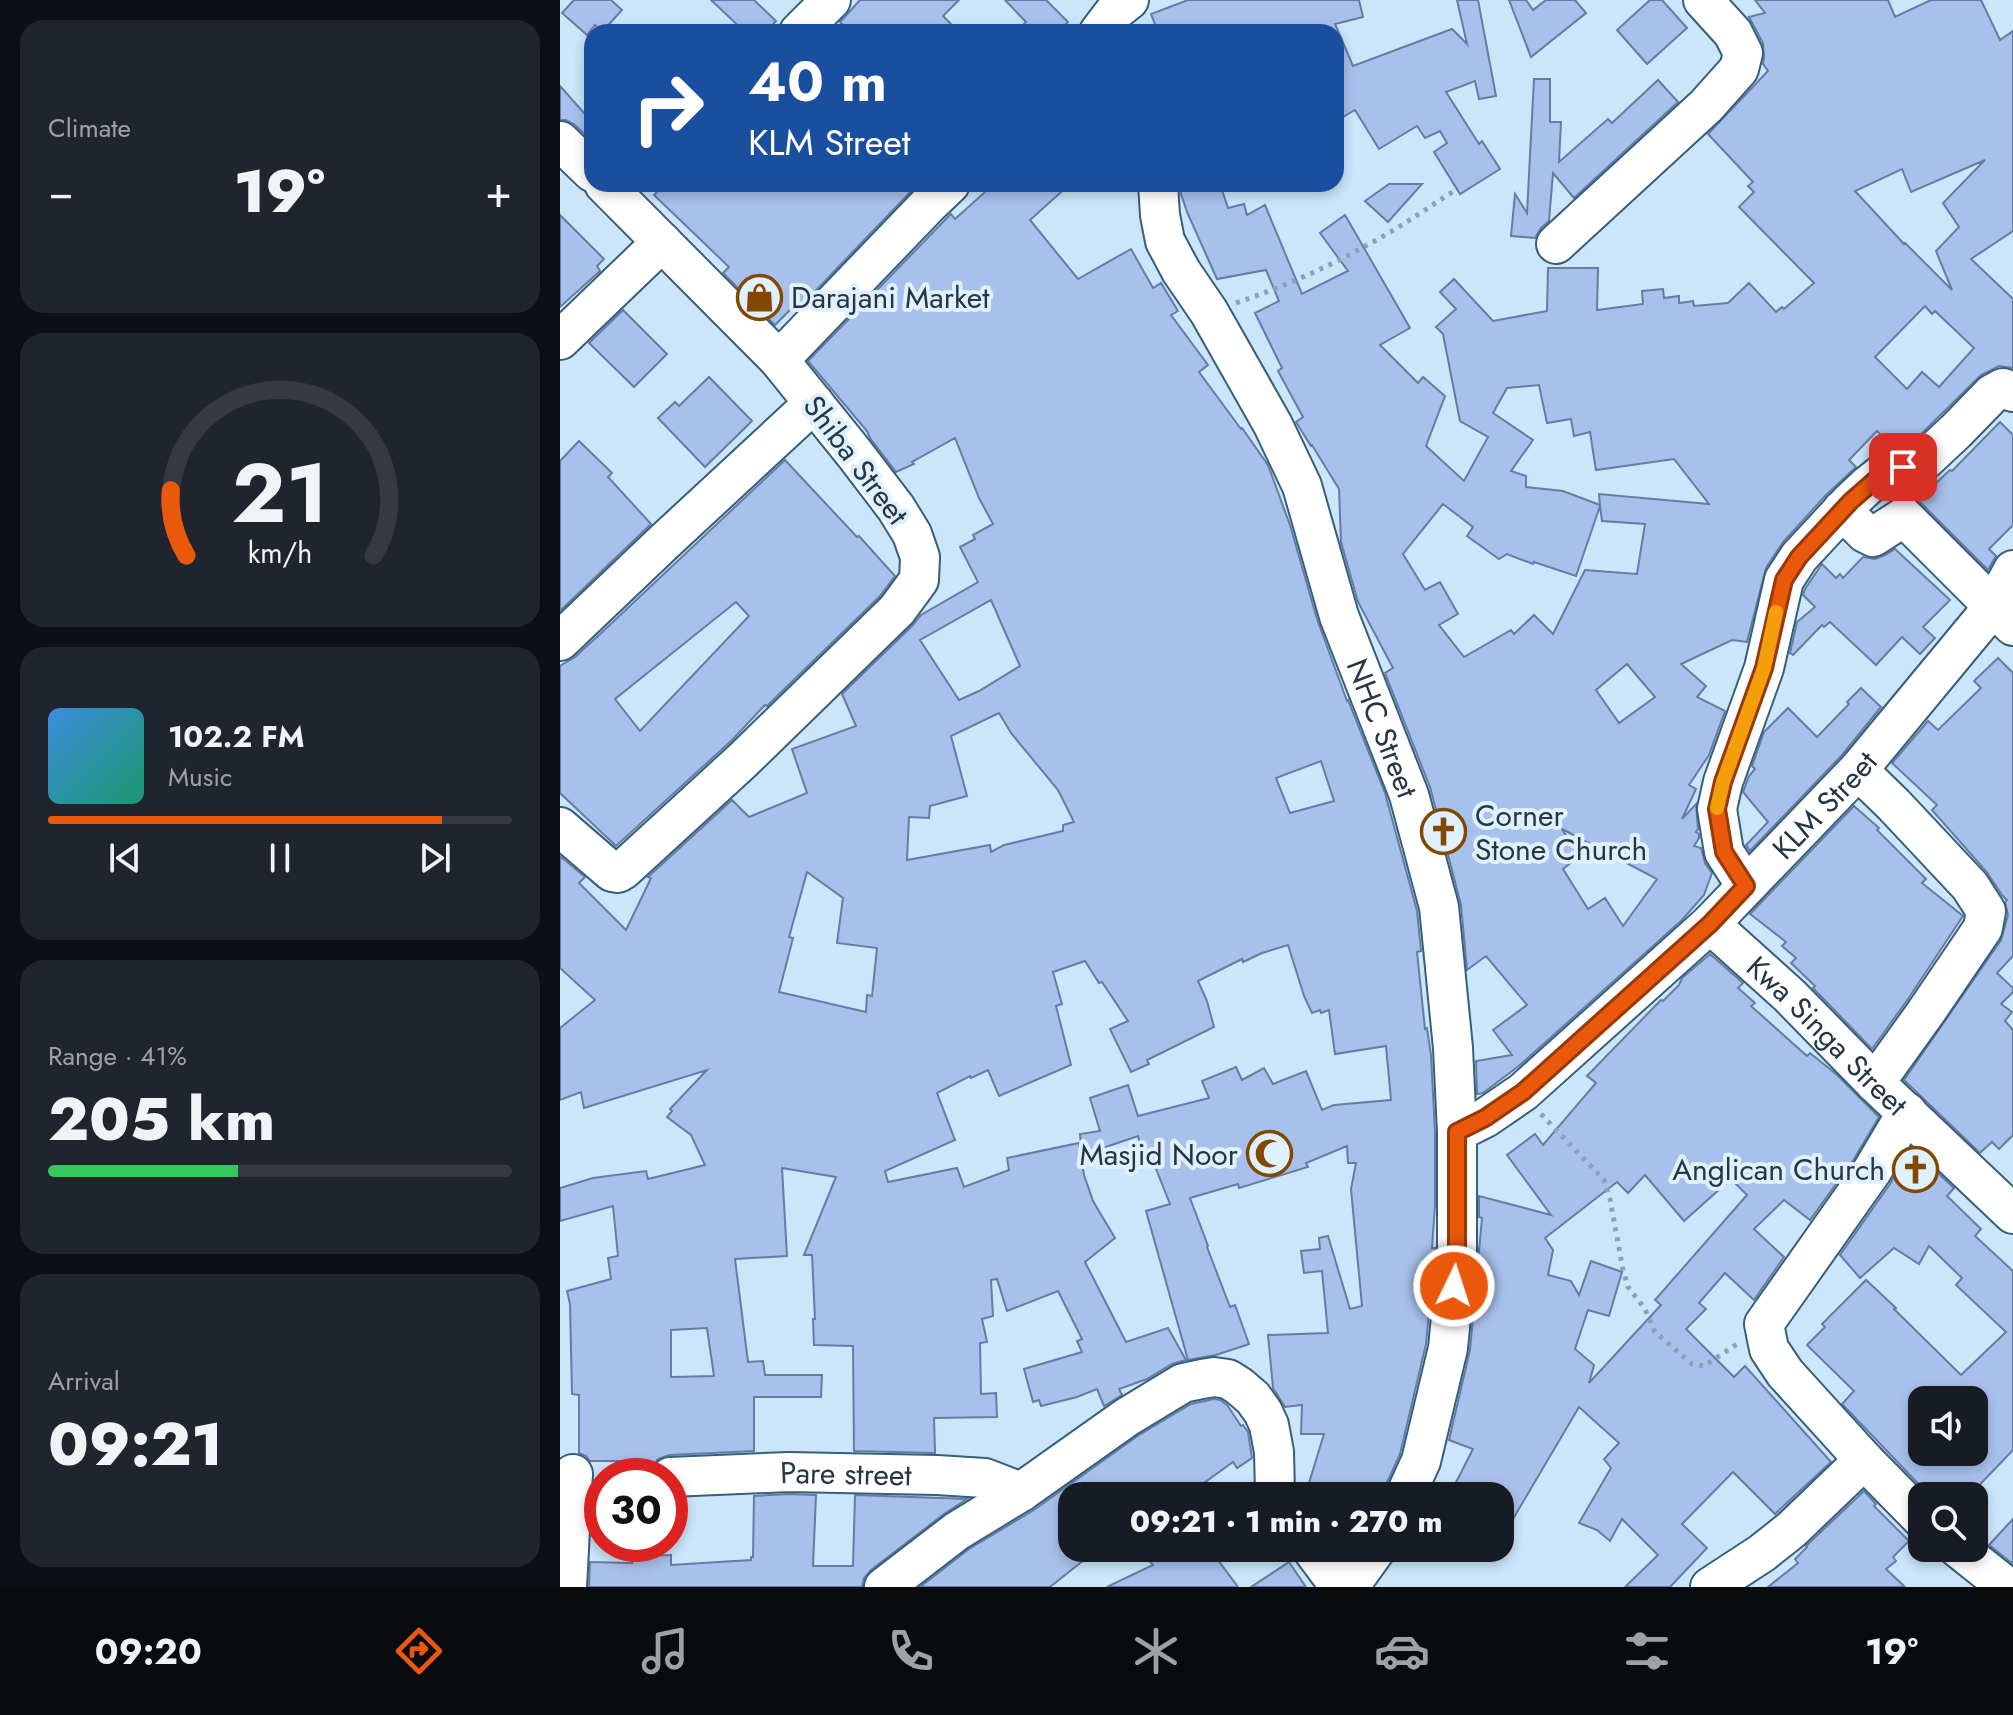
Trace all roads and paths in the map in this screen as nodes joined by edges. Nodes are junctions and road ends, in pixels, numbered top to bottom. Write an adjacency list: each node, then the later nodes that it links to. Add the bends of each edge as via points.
1 (831, 0): 3 (street)
2 (1703, 0): 11 (street, via 1733,33 1743,53 1739,69)
3 (807, 24)
4 (560, 141): 5 (street)
5 (584, 164)
6 (1454, 191): 12 (path, via 1321,270)
7 (626, 192): 10 (street, Shiba Street)
8 (942, 192): 14 (street)
9 (1159, 192): 12 (street, NHC Street, via 1165,241)
10 (662, 242): 13 (street); 14 (street, Shiba Street)
11 (1556, 244)
12 (1209, 312): 30 (street, NHC Street, via 1302,486 1339,616 1409,795 1439,907)
13 (560, 340)
14 (779, 360): 16 (street, Shiba Street)
15 (2013, 392): 17 (street, via 2003,388 1992,394)
16 (814, 403): 22 (street); 24 (street, Shiba Street, via 912,534 920,557 919,580 897,610 633,863 612,872)
17 (1925, 460): 18 (street, via 1882,474); 19 (street)
18 (1842, 510): 19 (street, via 1873,537); 25 (street, via 1784,580 1764,668 1723,782 1719,831 1724,852)
19 (1904, 517): 21 (street)
20 (2013, 570): 21 (street, KLM Street)
21 (2003, 616): 23 (street, KLM Street)
22 (560, 641)
23 (1858, 770): 25 (street, KLM Street); 27 (street, via 1970,886 1986,911 1983,928)
24 (560, 827)
25 (1746, 886): 26 (street, KLM Street)
26 (1710, 924): 27 (street, Kwa Singa Street); 28 (street, KLM Street)
27 (1875, 1083): 29 (street, Kwa Singa Street)
28 (1523, 1092): 30 (street, KLM Street); 32 (path, via 1604,1180 1628,1287 1655,1332 1692,1364 1704,1366)
29 (1907, 1112): 31 (street, Kwa Singa Street); 32 (street)
30 (1457, 1132): 37 (street, NHC Street, via 1457,1255 1448,1348)
31 (2013, 1214)
32 (1764, 1324): 33 (street, via 1769,1349 1785,1373)
33 (1864, 1460): 39 (street); 47 (street, via 1791,1530)
34 (578, 1475): 43 (street)
35 (688, 1476): 38 (street, Pare street, via 937,1475 985,1478)
36 (1274, 1482): 38 (street, via 1263,1412 1239,1386 1214,1377 1183,1383)
37 (1411, 1482)
38 (1021, 1492): 44 (street, via 957,1531)
39 (1908, 1505)
40 (1321, 1562): 45 (street)
41 (1367, 1562): 46 (street)
42 (1976, 1562): 48 (street)
43 (567, 1587)
44 (884, 1587)
45 (1340, 1587)
46 (1349, 1587)
47 (1710, 1587)
48 (2007, 1587)

